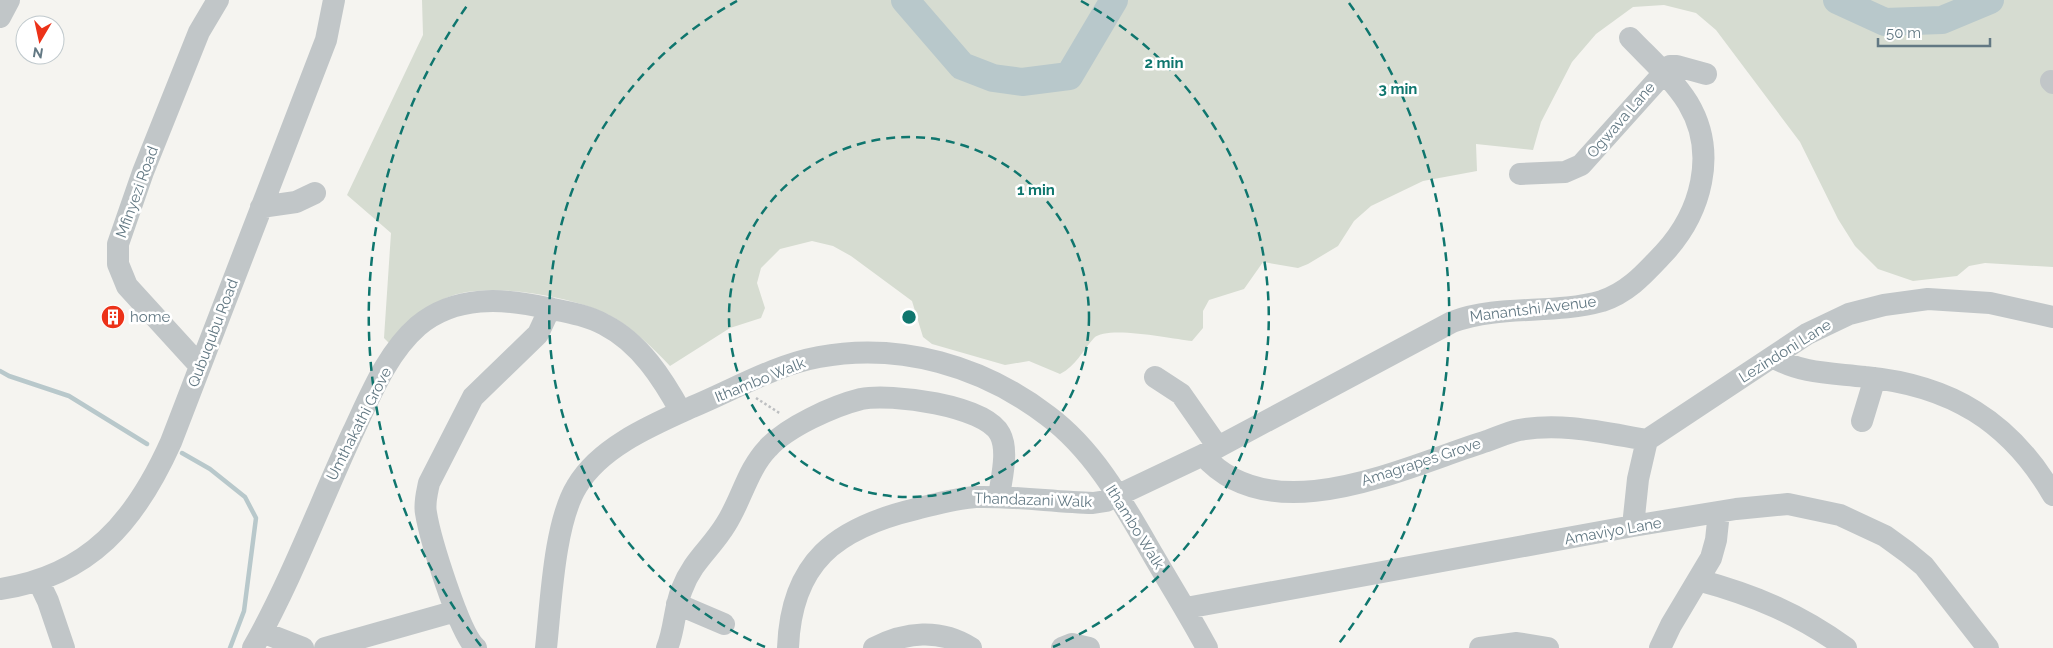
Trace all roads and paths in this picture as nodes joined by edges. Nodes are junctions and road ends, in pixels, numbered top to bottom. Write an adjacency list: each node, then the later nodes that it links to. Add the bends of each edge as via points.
1 (9, 0): 4 (street)
2 (218, 0): 14 (street, Mfinyezi Road, via 199,32 118,244 118,264 127,286)
3 (334, 0): 10 (street, Qubuqubu Road, via 326,40)
4 (0, 17)
5 (1630, 38): 6 (street, Manantshi Avenue)
6 (1663, 72): 7 (street, via 1674,66); 8 (street, Ogwava Lane, via 1581,165 1565,172); 22 (street, Manantshi Avenue, via 1688,103 1696,119 1702,142 1701,184 1686,226 1636,284 1620,294 1582,306 1466,316)
7 (1706, 74)
8 (1520, 174)
9 (315, 193): 10 (street, via 296,202)
10 (261, 207): 14 (street, Qubuqubu Road)
11 (550, 308): 18 (street, Umthakathi Grove, via 588,317 624,337 656,372); 33 (street, via 532,341 473,397 429,483 426,512); 35 (street, Umthakathi Grove, via 508,301 472,302 442,311 417,327 407,338 375,386)
12 (2053, 318): 13 (street, Lezindoni Lane, via 1973,301 1928,299 1876,307 1826,323)
13 (1773, 357): 16 (street, via 1801,370); 21 (street, Lezindoni Lane)
14 (200, 366): 28 (street, Qubuqubu Road, via 160,465 132,514 88,556)
15 (1155, 377): 22 (street, Amagrapes Grove, via 1181,394)
16 (1875, 378): 19 (street); 23 (street, via 1938,392 1994,424 2021,449)
17 (738, 387): 18 (street, Ithambo Walk); 20 (path); 24 (street, Ithambo Walk, via 817,357 877,352 906,354 943,363 1000,384 1048,415 1086,452)
18 (681, 412): 40 (street, Ithambo Walk, via 611,450 575,488 561,533)
19 (1862, 421)
20 (798, 426): 25 (street, via 849,403 871,398 919,402 968,412 992,424 1001,436 1003,457); 31 (street, via 777,439 758,460 725,526 694,564)
21 (1647, 440): 22 (street, Amagrapes Grove, via 1560,427 1518,430 1344,486 1294,493 1257,487 1230,478 1212,465); 27 (street)
22 (1210, 451): 24 (street, Manantshi Avenue)
23 (2053, 495)
24 (1118, 496): 25 (street, Thandazani Walk, via 1094,503); 32 (street, Ithambo Walk)
25 (999, 497): 42 (street, Thandazani Walk, via 964,499 905,511 864,527 834,544 812,565 800,585 791,612)
26 (1719, 512): 27 (street, Amaviyo Lane); 29 (street, via 1714,550); 52 (street, Amaviyo Lane, via 1788,504 1832,513 1885,536 1924,566)
27 (1632, 526): 32 (street, Amaviyo Lane)
28 (38, 580): 30 (street, Qubuqubu Road); 36 (street)
29 (1698, 580): 50 (street); 51 (street, via 1748,594 1782,608)
30 (0, 589)
31 (677, 604): 34 (street); 41 (street)
32 (1186, 608): 47 (street, Ithambo Walk)
33 (456, 611): 38 (street); 39 (street, via 467,638)
34 (724, 624)
35 (258, 640): 37 (street)
36 (64, 648)
37 (302, 648)
38 (325, 648)
39 (476, 648)
40 (546, 648)
41 (667, 648)
42 (788, 648)
43 (874, 648): 44 (street, via 895,638 921,634 945,637)
44 (971, 648)
45 (1062, 648): 46 (street, via 1072,644)
46 (1089, 648)
47 (1206, 648)
48 (1480, 648): 49 (street, via 1518,643)
49 (1548, 648)
50 (1660, 648)
51 (1846, 648)
52 (1988, 648)

